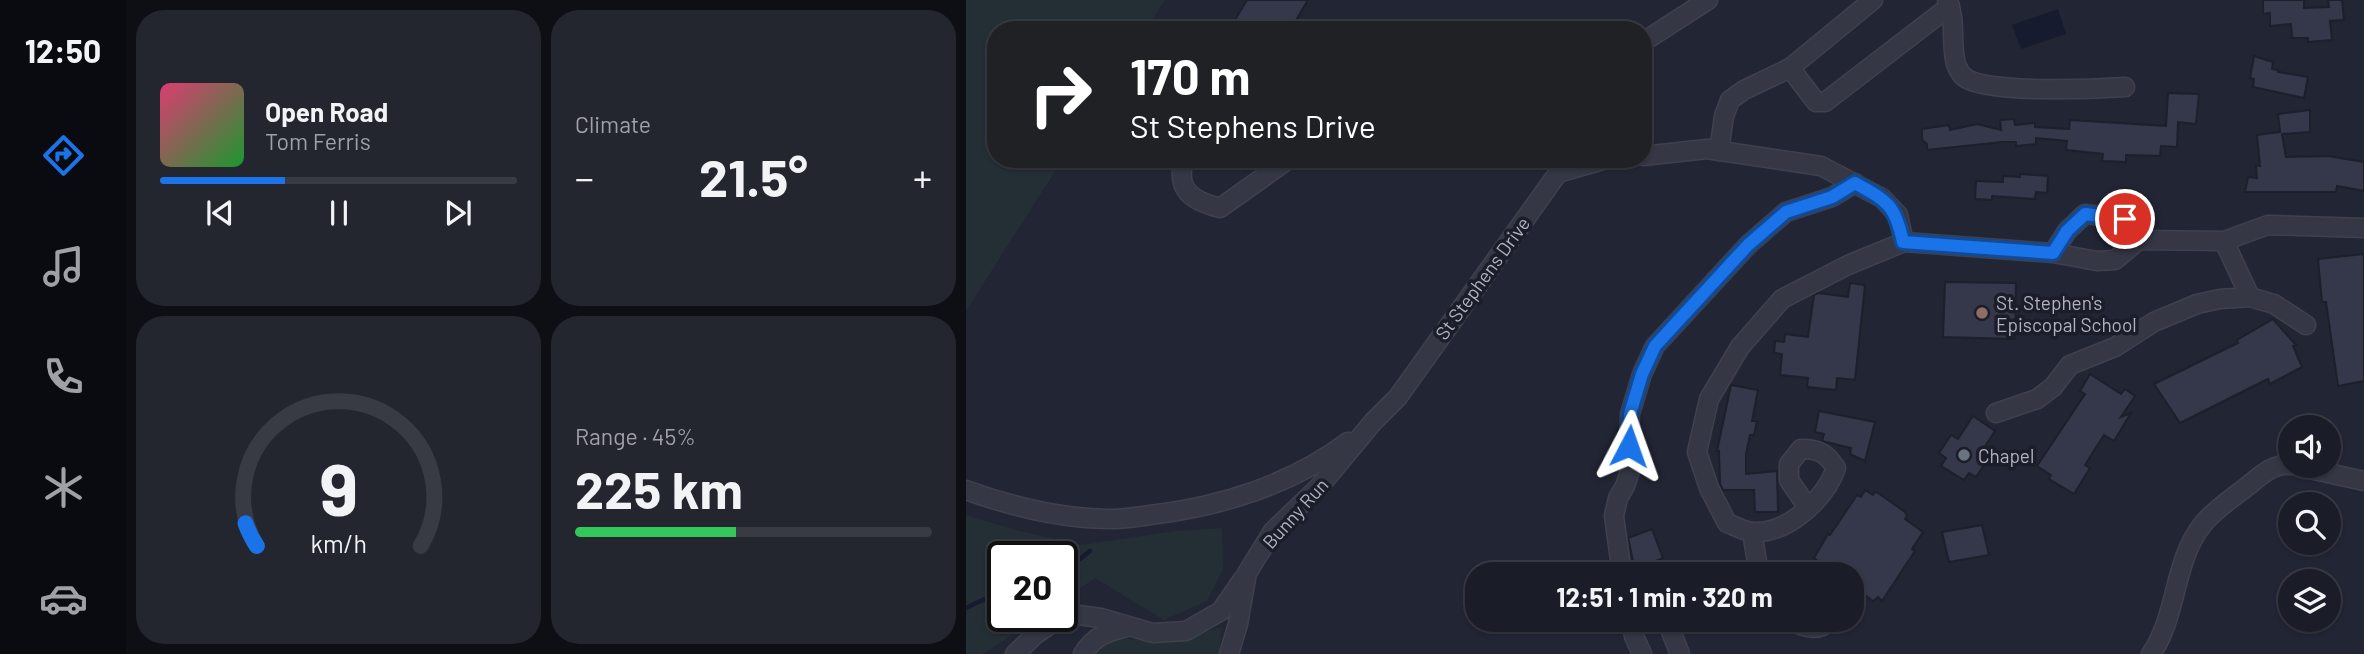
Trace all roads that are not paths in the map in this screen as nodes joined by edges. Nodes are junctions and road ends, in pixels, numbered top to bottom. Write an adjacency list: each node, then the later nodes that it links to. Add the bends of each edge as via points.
1 (1708, 0): 4 (street)
2 (1873, 0): 5 (street)
3 (1948, 3): 5 (street, via 1825,102 1816,103); 6 (street, via 1953,11 1956,64 1963,77 2004,86)
4 (1652, 37)
5 (1790, 68): 7 (street, via 1730,100)
6 (2125, 88)
7 (1719, 151): 8 (street); 12 (street, via 1821,166)
8 (1652, 155)
9 (1182, 168): 10 (street, via 1185,187 1198,202 1220,208)
10 (1276, 168)
11 (1560, 168): 21 (street, St Stephens Drive, via 1398,397)
12 (1855, 183): 16 (street, via 1882,198 1898,215); 28 (street, via 1832,197 1786,212 1748,245 1655,346 1630,414 1631,468 1614,516)
13 (2364, 228): 15 (street, via 2268,225)
14 (2139, 240): 15 (street); 17 (street, via 2115,260); 17 (street, via 2125,219 2085,214)
15 (2224, 241): 18 (street)
16 (1903, 242): 17 (street); 27 (street, via 1782,299 1740,347 1709,399 1697,452 1727,523)
17 (2053, 253)
18 (2250, 297): 19 (street, via 2274,304); 20 (street, via 2197,304 2154,322 2115,347 2070,365 2037,399)
19 (2306, 325)
20 (1996, 414)
21 (1373, 422): 25 (street, via 1307,468 1245,496 1174,512 1114,519 1054,514); 30 (street, Bunny Run, via 1319,487 1273,531)
22 (2278, 465): 39 (street, via 2204,523 2188,549 2161,639)
23 (2341, 476): 24 (street)
24 (2364, 481)
25 (966, 490)
26 (1808, 508): 27 (street, via 1781,527)
27 (1752, 533): 29 (street)
28 (1620, 562)
29 (1757, 562)
30 (1247, 573): 31 (street, via 1221,611 1186,631 1153,633); 36 (street, Bunny Run)
31 (1126, 627): 34 (street, via 1078,615 1058,619); 35 (street, via 1101,634)
32 (1633, 632): 37 (street)
33 (1671, 632): 38 (street)
34 (1015, 654)
35 (1083, 654)
36 (1229, 654)
37 (1642, 654)
38 (1680, 654)
39 (2151, 654)

